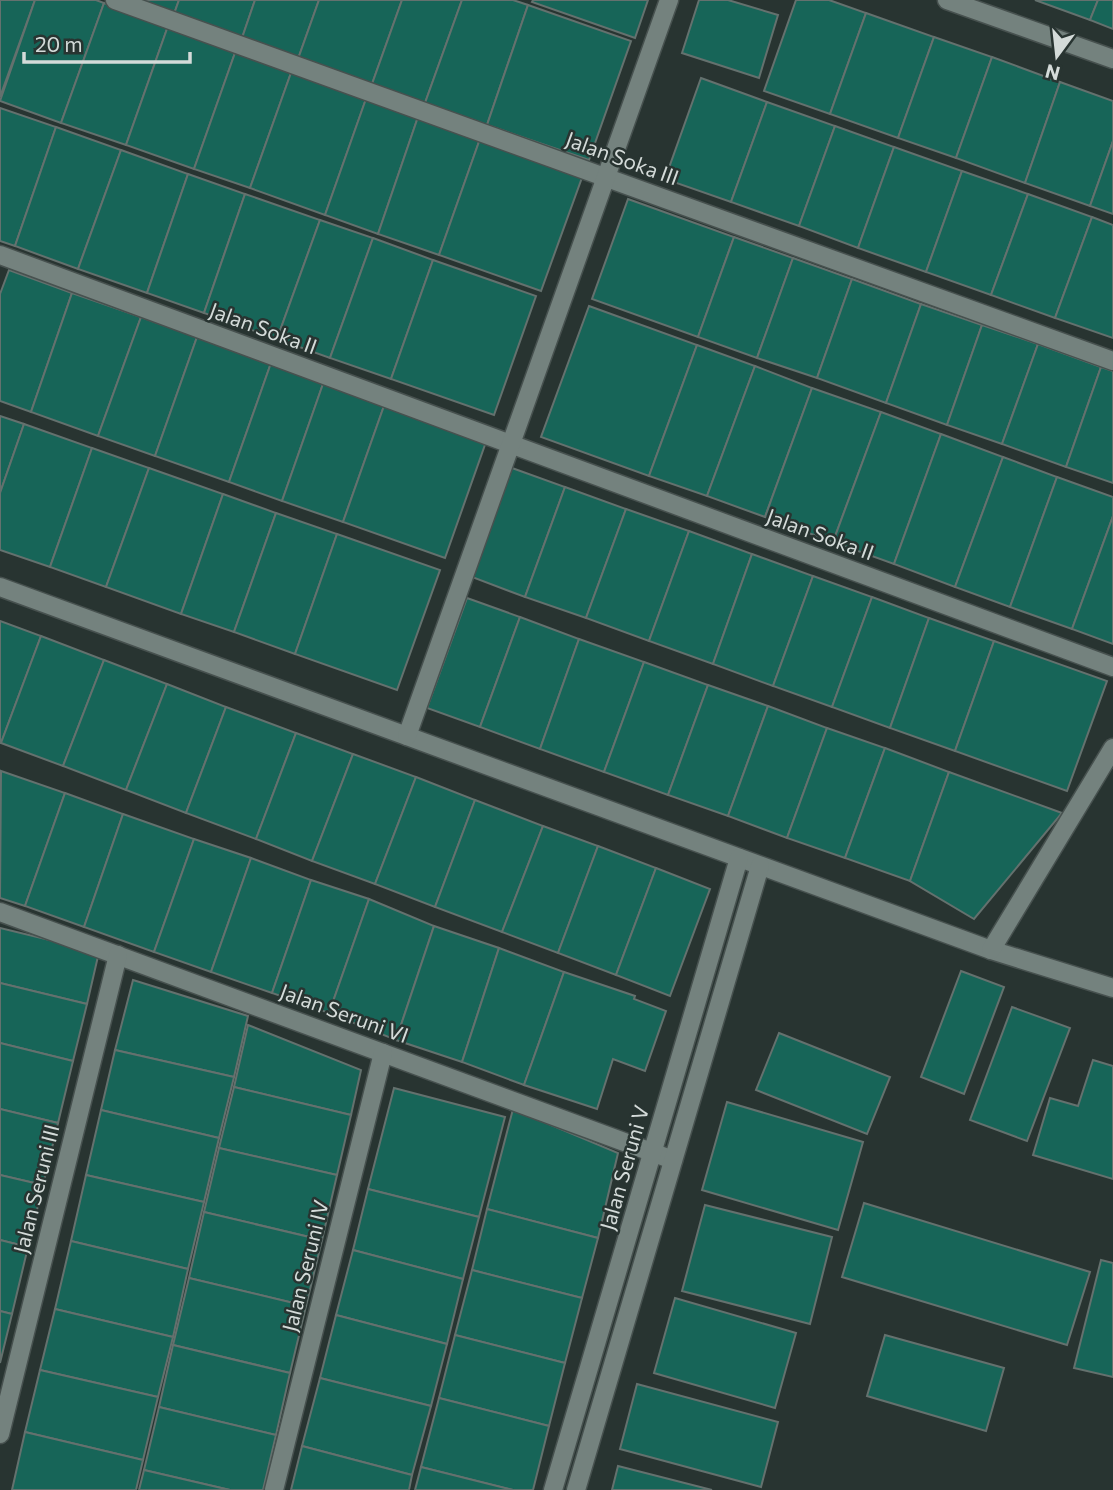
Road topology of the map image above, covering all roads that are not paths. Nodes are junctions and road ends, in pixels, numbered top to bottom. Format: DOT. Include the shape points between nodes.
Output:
graph roads {
  1 [pos="115,0"];
  2 [pos="669,0"];
  3 [pos="947,0"];
  4 [pos="1113,59"];
  5 [pos="606,177"];
  6 [pos="0,255"];
  7 [pos="1113,361"];
  8 [pos="511,444"];
  9 [pos="0,587"];
  10 [pos="1113,667"];
  11 [pos="407,736"];
  12 [pos="1113,748"];
  13 [pos="739,858"];
  14 [pos="760,866"];
  15 [pos="0,912"];
  16 [pos="991,950"];
  17 [pos="118,955"];
  18 [pos="1113,988"];
  19 [pos="383,1053"];
  20 [pos="653,1152"];
  21 [pos="673,1160"];
  22 [pos="601,1327"];
  23 [pos="622,1332"];
  24 [pos="0,1434"];
  25 [pos="274,1490"];
  26 [pos="553,1490"];
  27 [pos="576,1490"];
  1 -- 5 [label="street, Jalan Soka III"];
  2 -- 5 [label="street"];
  3 -- 4 [label="street"];
  5 -- 7 [label="street, Jalan Soka III"];
  5 -- 8 [label="street"];
  6 -- 8 [label="street, Jalan Soka II"];
  8 -- 10 [label="street, Jalan Soka II"];
  8 -- 11 [label="street"];
  9 -- 11 [label="street"];
  11 -- 13 [label="street"];
  12 -- 16 [label="street"];
  13 -- 14 [label="street"];
  13 -- 20 [label="street, Jalan Seruni V"];
  14 -- 16 [label="street"];
  14 -- 21 [label="street, Jalan Seruni V"];
  15 -- 17 [label="street, Jalan Seruni VI"];
  16 -- 18 [label="street"];
  17 -- 19 [label="street, Jalan Seruni VI"];
  17 -- 24 [label="street, Jalan Seruni III"];
  19 -- 20 [label="street, Jalan Seruni VI"];
  19 -- 25 [label="street, Jalan Seruni IV"];
  20 -- 21 [label="street, Jalan Seruni VI"];
  20 -- 22 [label="street, Jalan Seruni V"];
  21 -- 23 [label="street, Jalan Seruni V"];
  22 -- 23 [label="street"];
  22 -- 26 [label="street, Jalan Seruni V"];
  23 -- 27 [label="street, Jalan Seruni V"];
}
